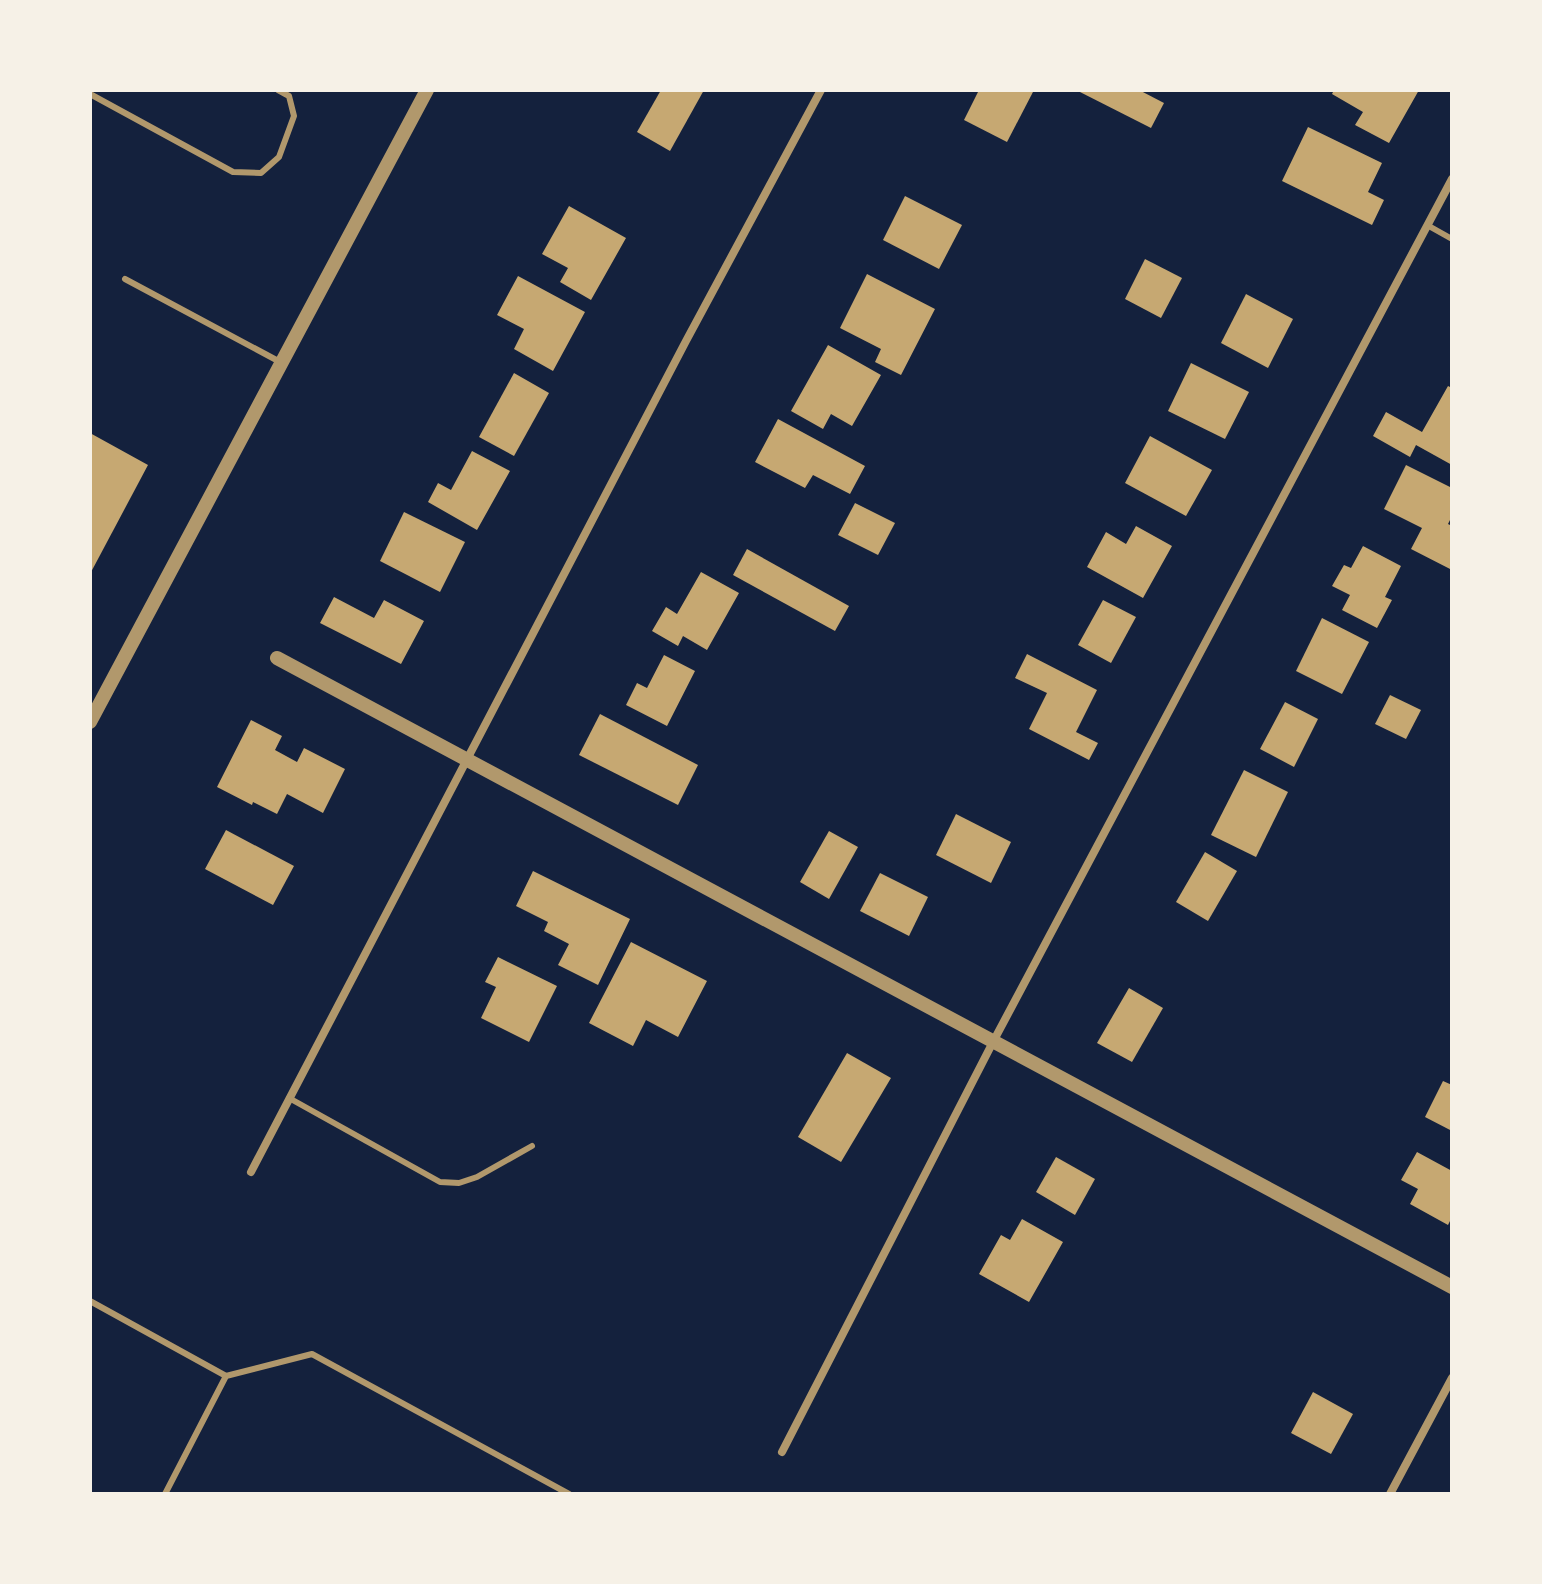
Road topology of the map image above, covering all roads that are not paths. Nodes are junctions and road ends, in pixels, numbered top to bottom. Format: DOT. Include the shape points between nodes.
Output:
graph roads {
  1 [pos="278,90"];
  2 [pos="427,90"];
  3 [pos="821,90"];
  4 [pos="90,94"];
  5 [pos="1452,179"];
  6 [pos="1427,225"];
  7 [pos="1452,239"];
  8 [pos="125,279"];
  9 [pos="282,363"];
  10 [pos="277,658"];
  11 [pos="90,722"];
  12 [pos="467,760"];
  13 [pos="993,1042"];
  14 [pos="289,1098"];
  15 [pos="532,1146"];
  16 [pos="251,1172"];
  17 [pos="1452,1287"];
  18 [pos="90,1301"];
  19 [pos="226,1376"];
  20 [pos="1452,1378"];
  21 [pos="782,1452"];
  22 [pos="165,1494"];
  23 [pos="569,1494"];
  24 [pos="1390,1494"];
  1 -- 4 [label="lane" via="289,96 294,116 279,157 261,173 233,172"];
  2 -- 9 [label="street"];
  3 -- 12 [label="street"];
  5 -- 6 [label="street"];
  6 -- 7 [label="lane"];
  6 -- 13 [label="street"];
  8 -- 9 [label="lane"];
  9 -- 11 [label="street"];
  10 -- 12 [label="street"];
  12 -- 13 [label="street"];
  12 -- 14 [label="street"];
  13 -- 17 [label="street"];
  13 -- 21 [label="street"];
  14 -- 15 [label="lane" via="440,1182 477,1177"];
  14 -- 16 [label="street"];
  18 -- 19 [label="lane"];
  19 -- 22 [label="lane"];
  19 -- 23 [label="lane" via="312,1354"];
  20 -- 24 [label="street"];
}
